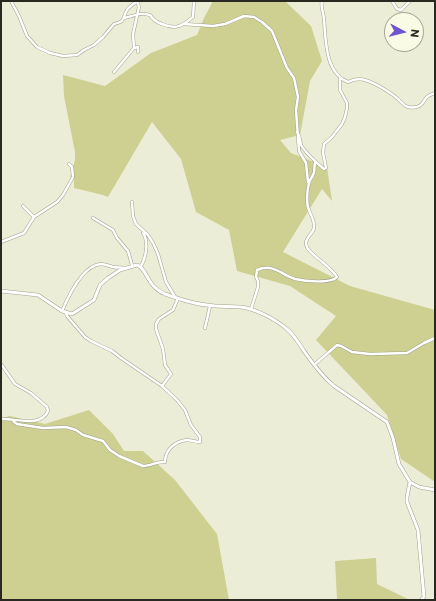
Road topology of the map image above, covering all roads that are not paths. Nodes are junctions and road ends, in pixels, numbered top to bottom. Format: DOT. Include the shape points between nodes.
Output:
graph roads {
  1 [pos="11,1"];
  2 [pos="137,1"];
  3 [pos="194,1"];
  4 [pos="322,1"];
  5 [pos="392,1"];
  6 [pos="410,1"];
  7 [pos="136,17"];
  8 [pos="124,18"];
  9 [pos="184,24"];
  10 [pos="134,48"];
  11 [pos="138,52"];
  12 [pos="114,72"];
  13 [pos="340,78"];
  14 [pos="435,93"];
  15 [pos="297,131"];
  16 [pos="316,163"];
  17 [pos="69,164"];
  18 [pos="308,182"];
  19 [pos="132,202"];
  20 [pos="23,206"];
  21 [pos="34,217"];
  22 [pos="93,218"];
  23 [pos="142,230"];
  24 [pos="1,242"];
  25 [pos="132,265"];
  26 [pos="141,266"];
  27 [pos="126,268"];
  28 [pos="1,291"];
  29 [pos="176,298"];
  30 [pos="210,306"];
  31 [pos="251,309"];
  32 [pos="64,312"];
  33 [pos="206,328"];
  34 [pos="435,338"];
  35 [pos="1,364"];
  36 [pos="314,365"];
  37 [pos="162,386"];
  38 [pos="1,419"];
  39 [pos="13,420"];
  40 [pos="410,482"];
  41 [pos="435,490"];
  42 [pos="421,600"];
  1 -- 8 [label="street" via="28,36 37,47 62,56 77,55 94,45 114,24"];
  2 -- 7 [label="street" via="139,7"];
  2 -- 8 [label="street" via="127,9"];
  3 -- 9 [label="street" via="193,17"];
  4 -- 13 [label="street" via="330,62"];
  5 -- 6 [label="street" via="397,9 401,10"];
  7 -- 8 [label="street"];
  7 -- 9 [label="street" via="144,13 170,28"];
  7 -- 10 [label="street"];
  9 -- 15 [label="street" via="213,26 244,16 254,17 272,31 287,68 294,78 298,97"];
  10 -- 11 [label="street" via="138,47"];
  10 -- 12 [label="street"];
  13 -- 14 [label="street" via="348,82 356,79 367,80 408,107 422,105 427,97"];
  13 -- 16 [label="street" via="340,90 347,103 346,113 342,124 324,144 326,168 324,170"];
  15 -- 16 [label="street" via="305,151"];
  15 -- 18 [label="street" via="299,151 306,163"];
  16 -- 18 [label="street" via="314,175"];
  17 -- 21 [label="street" via="73,177 63,195 55,204"];
  18 -- 31 [label="street" via="308,204 314,227 307,240 307,248 337,277 327,281 294,279 282,272 264,267 256,273 258,287"];
  19 -- 23 [label="street" via="135,222"];
  20 -- 21 [label="street"];
  21 -- 24 [label="street" via="24,233"];
  22 -- 25 [label="street" via="113,230 128,251"];
  23 -- 26 [label="street" via="147,247 145,260"];
  23 -- 29 [label="street" via="158,254 166,282"];
  25 -- 26 [label="street"];
  25 -- 27 [label="street"];
  26 -- 29 [label="street" via="154,287"];
  27 -- 32 [label="street" via="102,283 92,302 74,313"];
  27 -- 32 [label="street" via="102,264 95,266 74,287"];
  28 -- 32 [label="street" via="38,295"];
  29 -- 30 [label="street"];
  29 -- 37 [label="street" via="173,310 156,324 165,365 171,374"];
  30 -- 31 [label="street"];
  30 -- 33 [label="street"];
  31 -- 36 [label="street" via="289,331"];
  32 -- 37 [label="street" via="85,337 112,351"];
  34 -- 36 [label="street" via="407,353 370,354 347,351 337,346"];
  35 -- 39 [label="street" via="15,384 47,407 47,414 38,420"];
  36 -- 40 [label="street" via="334,386 387,422 399,464"];
  37 -- 39 [label="street" via="185,410 191,425 200,437 200,442 184,440 177,443 167,451 165,462 143,466 119,456 103,441 76,430 66,427 35,427 17,424"];
  38 -- 39 [label="street"];
  40 -- 41 [label="street" via="419,487"];
  40 -- 42 [label="street" via="407,497 418,530 424,597"];
}
